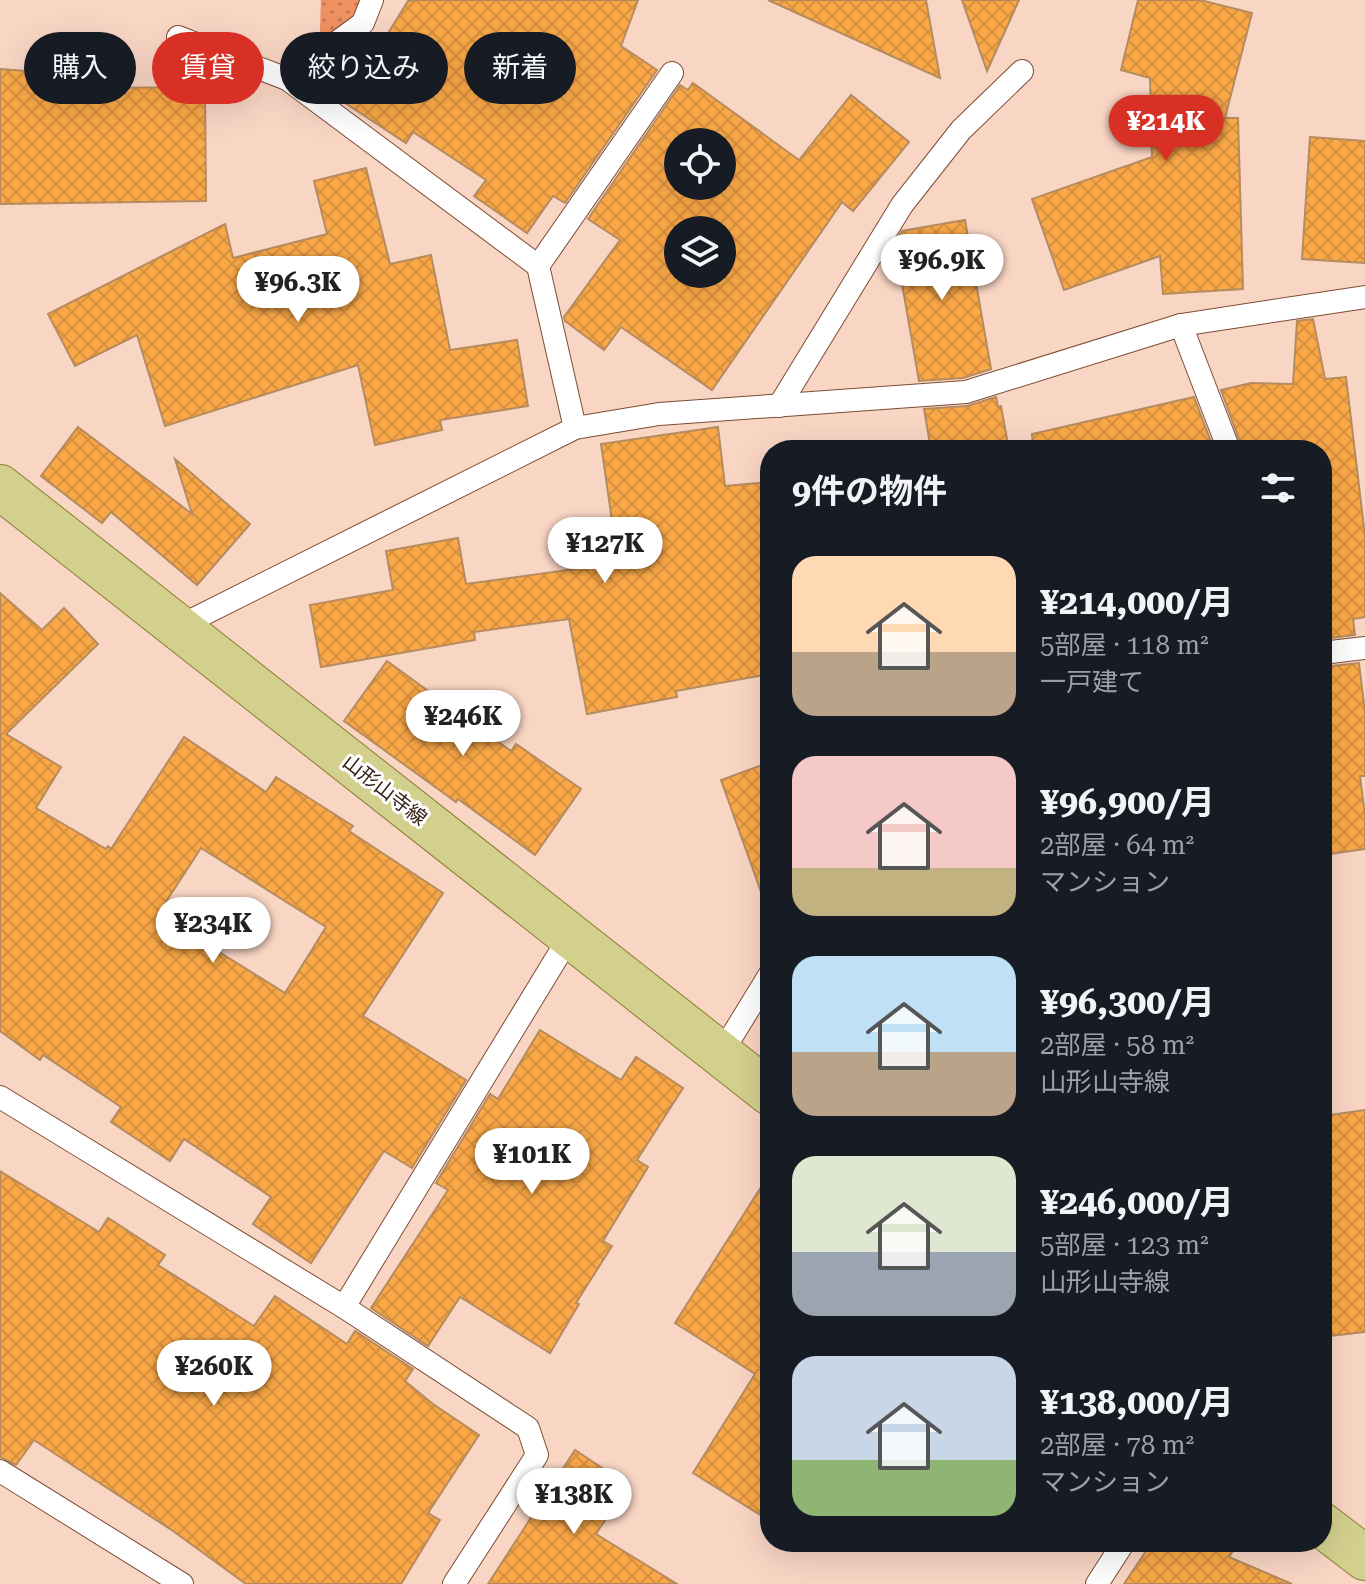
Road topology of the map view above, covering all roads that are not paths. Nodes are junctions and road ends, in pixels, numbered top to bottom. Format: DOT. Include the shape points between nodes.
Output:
graph roads {
  1 [pos="372,0"];
  2 [pos="351,32"];
  3 [pos="1022,71"];
  4 [pos="672,73"];
  5 [pos="321,104"];
  6 [pos="538,266"];
  7 [pos="1365,297"];
  8 [pos="1181,325"];
  9 [pos="779,406"];
  10 [pos="575,428"];
  11 [pos="1225,440"];
  12 [pos="0,487"];
  13 [pos="178,627"];
  14 [pos="1365,648"];
  15 [pos="1332,652"];
  16 [pos="570,936"];
  17 [pos="760,990"];
  18 [pos="721,1054"];
  19 [pos="760,1085"];
  20 [pos="0,1097"];
  21 [pos="344,1307"];
  22 [pos="0,1471"];
  23 [pos="1332,1533"];
  24 [pos="1118,1552"];
  25 [pos="1365,1558"];
  26 [pos="182,1584"];
  27 [pos="454,1584"];
  28 [pos="1097,1584"];
  1 -- 2 [label="lane" via="363,23"];
  3 -- 9 [label="lane" via="961,130 902,205"];
  4 -- 6 [label="lane"];
  5 -- 6 [label="lane"];
  6 -- 10 [label="lane"];
  7 -- 8 [label="lane"];
  8 -- 9 [label="lane" via="966,392"];
  8 -- 11 [label="lane"];
  9 -- 10 [label="lane" via="659,414"];
  10 -- 13 [label="lane"];
  12 -- 13 [label="main road, 山形山寺線"];
  13 -- 16 [label="main road, 山形山寺線"];
  14 -- 15 [label="lane"];
  16 -- 18 [label="main road, 山形山寺線"];
  16 -- 21 [label="lane"];
  17 -- 18 [label="lane"];
  18 -- 19 [label="main road, 山形山寺線"];
  20 -- 21 [label="lane"];
  21 -- 27 [label="lane" via="528,1428 537,1455"];
  22 -- 26 [label="lane"];
  23 -- 25 [label="main road"];
  24 -- 28 [label="lane"];
}
